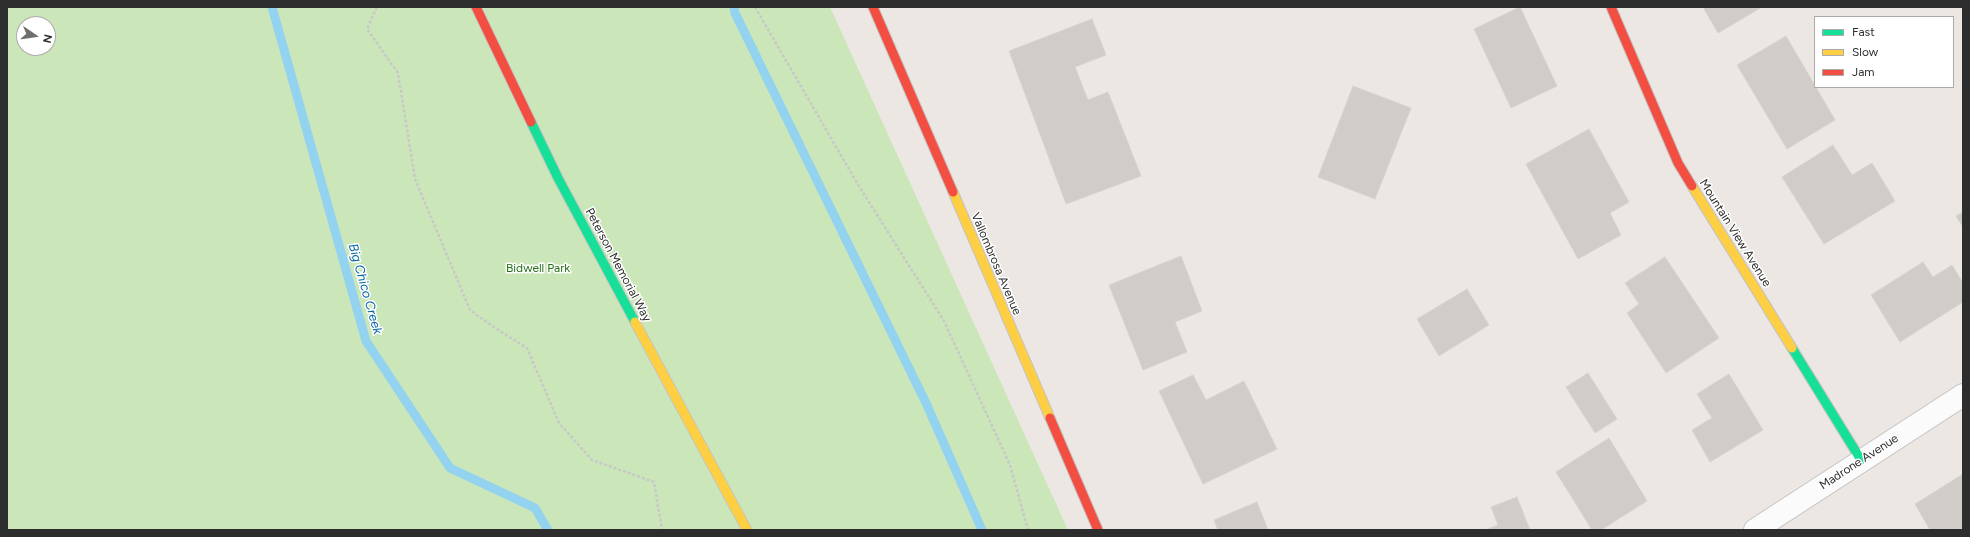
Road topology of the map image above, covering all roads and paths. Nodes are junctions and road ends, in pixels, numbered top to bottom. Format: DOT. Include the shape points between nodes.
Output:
graph roads {
  1 [pos="377,7"];
  2 [pos="476,7"];
  3 [pos="755,7"];
  4 [pos="873,7"];
  5 [pos="1611,7"];
  6 [pos="1963,395"];
  7 [pos="1861,460"];
  8 [pos="662,530"];
  9 [pos="747,530"];
  10 [pos="1028,530"];
  11 [pos="1098,530"];
  12 [pos="1756,530"];
  1 -- 8 [label="path" via="367,29 398,73 415,179 470,310 527,348 559,423 592,460 654,482"];
  2 -- 9 [label="street, Peterson Memorial Way" via="558,178"];
  3 -- 10 [label="path" via="856,183 944,321 1010,465"];
  4 -- 11 [label="street, Vallombrosa Avenue"];
  5 -- 7 [label="street, Mountain View Avenue" via="1678,164"];
  6 -- 7 [label="street, Madrone Avenue"];
  7 -- 12 [label="street, Madrone Avenue"];
}
